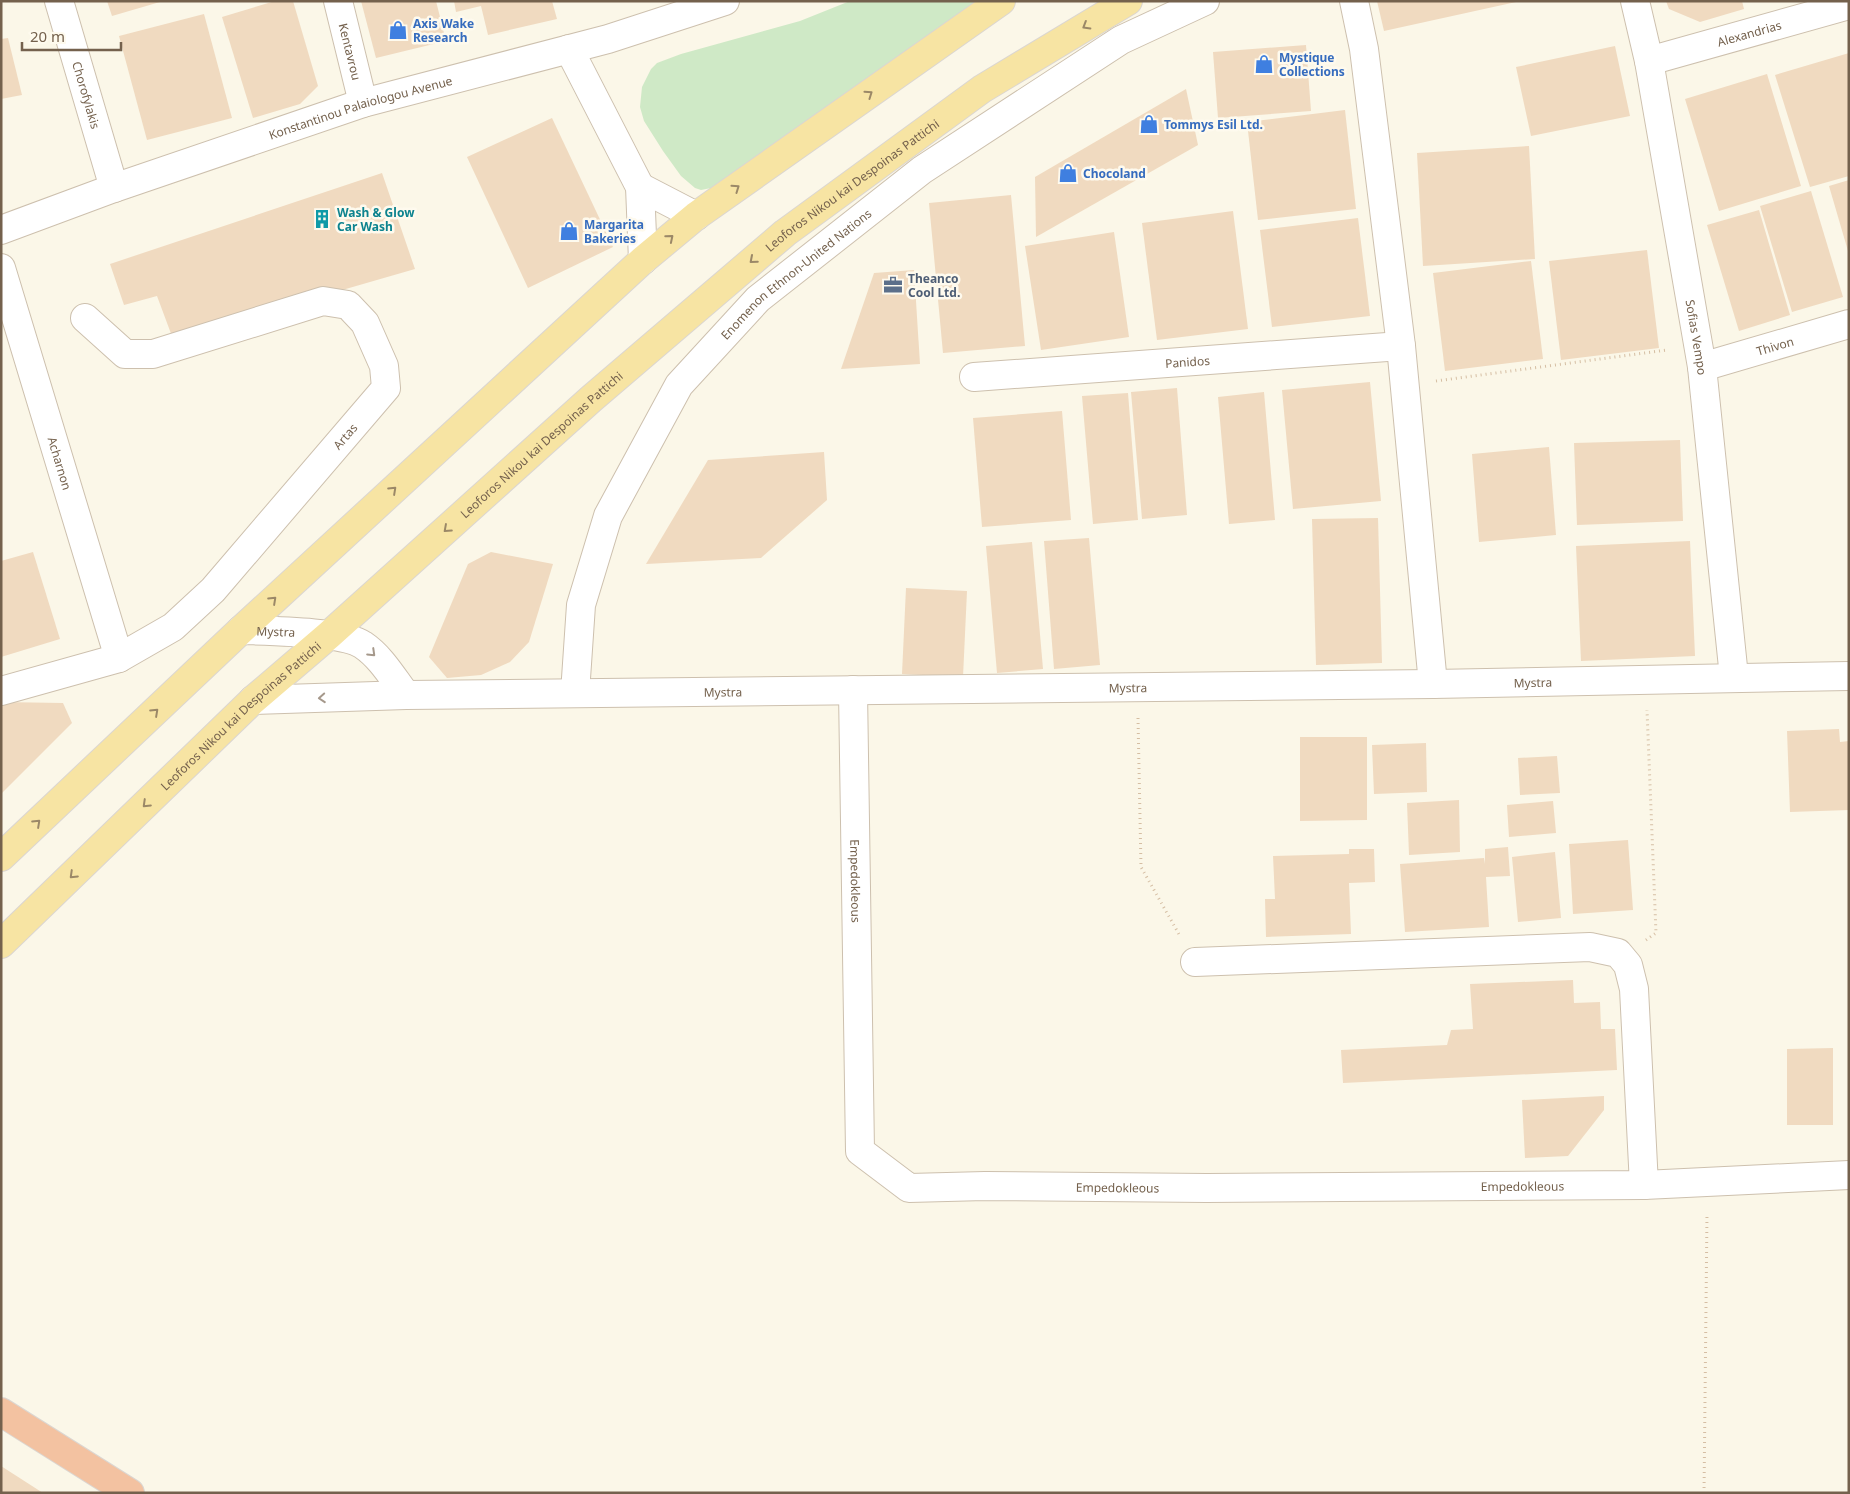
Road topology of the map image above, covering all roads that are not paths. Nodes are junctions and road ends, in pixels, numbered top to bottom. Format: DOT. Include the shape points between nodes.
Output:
graph roads {
  1 [pos="59,1"];
  2 [pos="338,1"];
  3 [pos="725,1"];
  4 [pos="1001,1"];
  5 [pos="1128,1"];
  6 [pos="1204,1"];
  7 [pos="1354,1"];
  8 [pos="1635,1"];
  9 [pos="1849,5"];
  10 [pos="569,49"];
  11 [pos="1649,60"];
  12 [pos="363,103"];
  13 [pos="640,187"];
  14 [pos="114,188"];
  15 [pos="696,216"];
  16 [pos="1,230"];
  17 [pos="643,260"];
  18 [pos="1,268"];
  19 [pos="85,318"];
  20 [pos="1849,324"];
  21 [pos="1401,346"];
  22 [pos="1700,357"];
  23 [pos="974,377"];
  24 [pos="241,630"];
  25 [pos="329,635"];
  26 [pos="118,658"];
  27 [pos="1849,676"];
  28 [pos="1734,677"];
  29 [pos="1433,684"];
  30 [pos="853,690"];
  31 [pos="1,691"];
  32 [pos="575,693"];
  33 [pos="406,694"];
  34 [pos="253,700"];
  35 [pos="1,857"];
  36 [pos="1,944"];
  37 [pos="1195,962"];
  38 [pos="1849,1175"];
  39 [pos="1644,1185"];
  40 [pos="1,1412"];
  41 [pos="130,1493"];
  1 -- 14 [label="street, Chorofylakis"];
  2 -- 12 [label="street, Kentavrou"];
  3 -- 10 [label="street, Konstantinou Palaiologou Avenue"];
  15 -- 4 [label="main road, one-way"];
  5 -- 25 [label="main road, Leoforos Nikou kai Despoinas Pattichi, one-way" via="982,89 785,233 591,399"];
  6 -- 32 [label="street, Enomenon Ethnon-United Nations" via="1121,40 922,170 758,299 679,385 608,516 581,605"];
  7 -- 21 [label="street" via="1364,48"];
  8 -- 11 [label="street, Sofias Vempo"];
  9 -- 11 [label="street, Alexandrias"];
  10 -- 12 [label="street, Konstantinou Palaiologou Avenue"];
  10 -- 13 [label="street"];
  11 -- 22 [label="street, Sofias Vempo"];
  12 -- 14 [label="street, Konstantinou Palaiologou Avenue"];
  13 -- 15 [label="street"];
  13 -- 17 [label="street"];
  14 -- 16 [label="street, Konstantinou Palaiologou Avenue"];
  17 -- 15 [label="main road, one-way"];
  24 -- 17 [label="main road, one-way"];
  18 -- 26 [label="street, Acharnon"];
  19 -- 26 [label="street, Artas" via="125,354 153,354 323,301 348,305 365,322 384,366 386,388 213,590 173,627"];
  20 -- 22 [label="street, Thivon"];
  21 -- 23 [label="street, Panidos"];
  21 -- 29 [label="street"];
  22 -- 28 [label="street, Sofias Vempo"];
  24 -- 25 [label="street, Mystra"];
  35 -- 24 [label="main road, one-way"];
  25 -- 33 [label="street, Mystra, one-way" via="353,639 363,645 376,656"];
  25 -- 34 [label="main road, Leoforos Nikou kai Despoinas Pattichi"];
  26 -- 31 [label="street, Artas"];
  27 -- 28 [label="street, Mystra"];
  28 -- 29 [label="street, Mystra"];
  29 -- 30 [label="street, Mystra"];
  30 -- 32 [label="street, Mystra"];
  30 -- 39 [label="street, Empedokleous" via="860,1152 908,1188"];
  32 -- 33 [label="street, Mystra"];
  33 -- 34 [label="street, Mystra, one-way"];
  34 -- 36 [label="main road, Leoforos Nikou kai Despoinas Pattichi, one-way"];
  37 -- 39 [label="street" via="1590,947 1618,953 1628,965 1634,989"];
  38 -- 39 [label="street, Empedokleous"];
  40 -- 41 [label="highway"];
}
